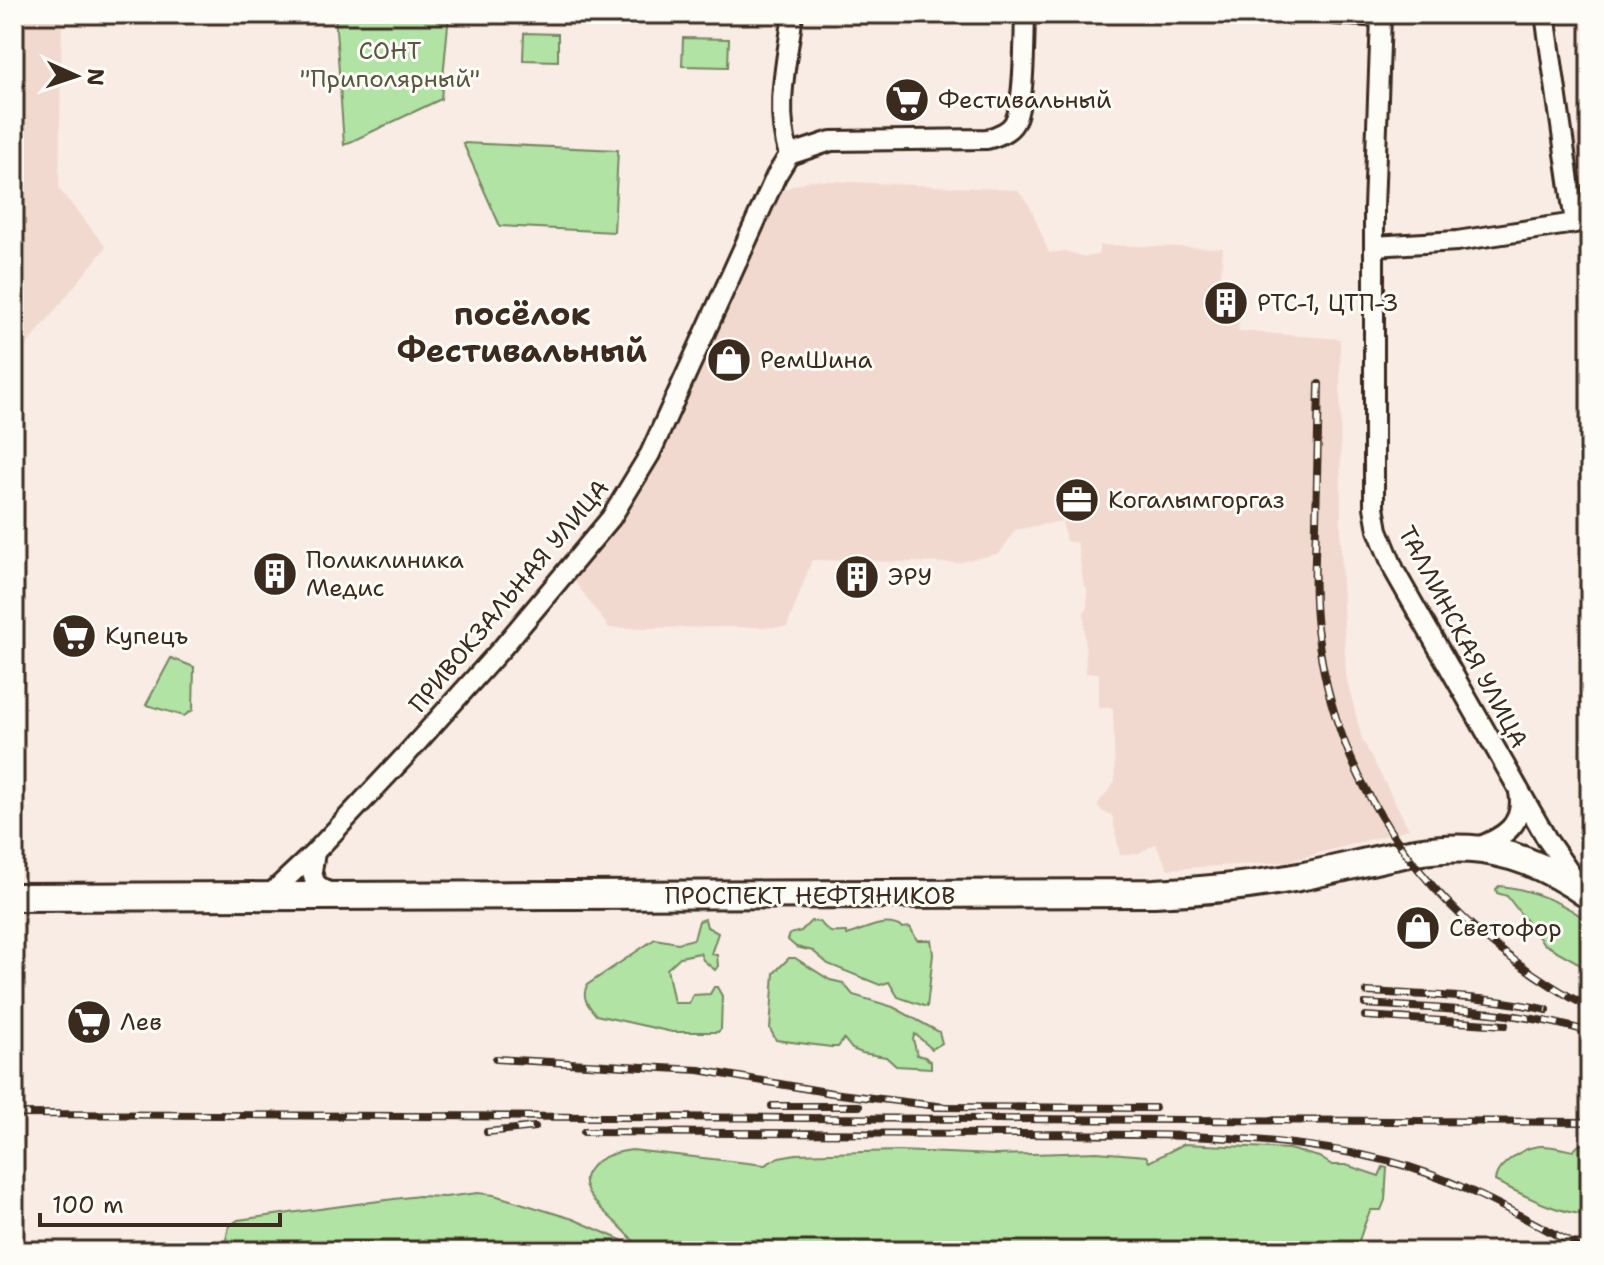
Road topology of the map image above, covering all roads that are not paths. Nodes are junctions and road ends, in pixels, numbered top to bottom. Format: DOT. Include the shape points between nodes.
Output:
graph roads {
  1 [pos="793,14"];
  2 [pos="1025,14"];
  3 [pos="1335,14"];
  4 [pos="1545,14"];
  5 [pos="789,155"];
  6 [pos="1374,246"];
  7 [pos="1518,789"];
  8 [pos="1475,848"];
  9 [pos="315,852"];
  10 [pos="1587,894"];
  11 [pos="14,897"];
  12 [pos="267,897"];
  13 [pos="334,897"];
  1 -- 5 [label="street" via="781,110"];
  2 -- 5 [label="street" via="1020,101 1008,130 987,139 831,141"];
  3 -- 6 [label="street, ТАЛЛИНСКАЯ УЛИЦА" via="1381,17"];
  4 -- 6 [label="street" via="1575,223 1457,241"];
  5 -- 9 [label="street, ПРИВОКЗАЛЬНАЯ УЛИЦА" via="650,454 611,518 503,647"];
  6 -- 7 [label="street, ТАЛЛИНСКАЯ УЛИЦА" via="1378,530 1395,572"];
  7 -- 8 [label="street" via="1520,811 1511,829"];
  7 -- 10 [label="street, ТАЛЛИНСКАЯ УЛИЦА"];
  8 -- 10 [label="main road, ПРОСПЕКТ НЕФТЯНИКОВ" via="1529,861"];
  8 -- 13 [label="main road, ПРОСПЕКТ НЕФТЯНИКОВ" via="1422,850 1257,885 1178,892"];
  9 -- 12 [label="street, ПРИВОКЗАЛЬНАЯ УЛИЦА"];
  9 -- 13 [label="street" via="315,883"];
  11 -- 12 [label="main road, ПРОСПЕКТ НЕФТЯНИКОВ"];
  12 -- 13 [label="main road, ПРОСПЕКТ НЕФТЯНИКОВ"];
}
